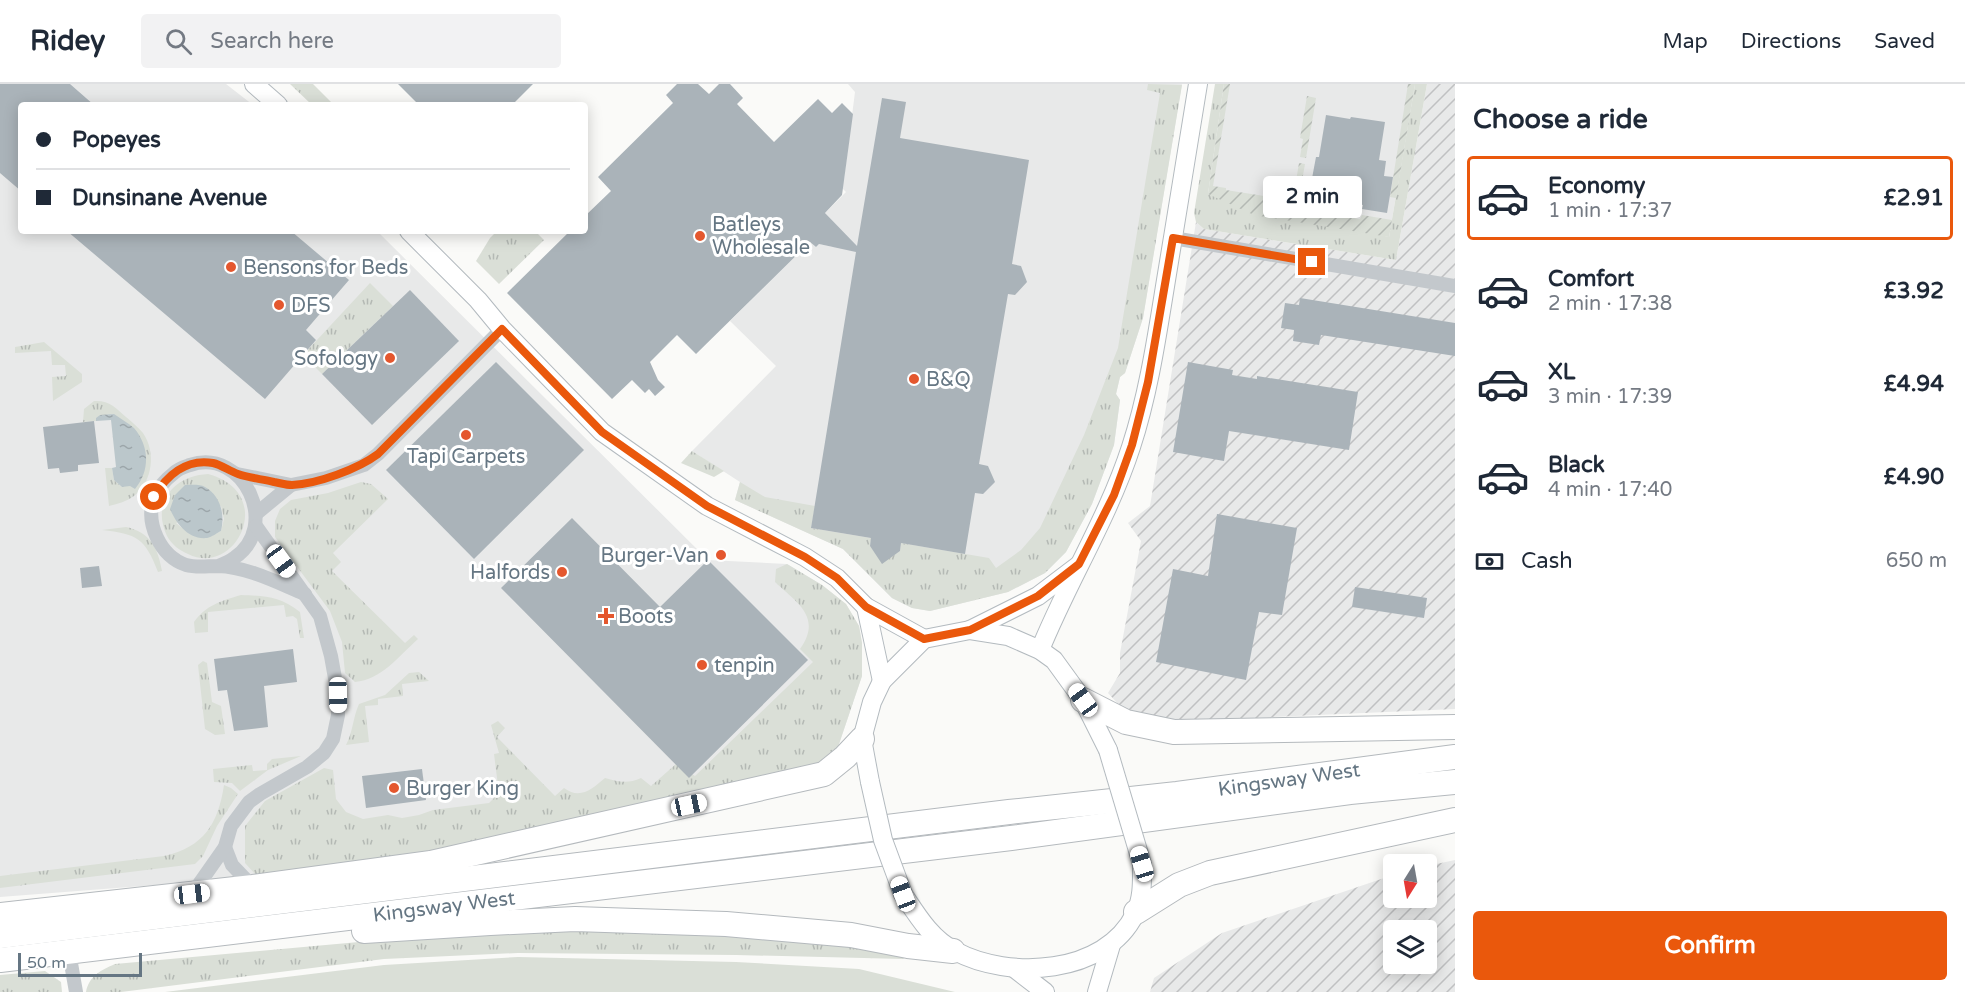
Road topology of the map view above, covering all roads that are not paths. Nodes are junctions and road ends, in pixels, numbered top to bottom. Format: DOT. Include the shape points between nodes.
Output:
graph roads {
  1 [pos="254,84"];
  2 [pos="1198,84"];
  3 [pos="275,102"];
  4 [pos="412,234"];
  5 [pos="1173,238"];
  6 [pos="1455,286"];
  7 [pos="502,329"];
  8 [pos="237,474"];
  9 [pos="291,485"];
  10 [pos="256,519"];
  11 [pos="1079,564"];
  12 [pos="218,566"];
  13 [pos="307,595"];
  14 [pos="866,607"];
  15 [pos="970,630"];
  16 [pos="924,639"];
  17 [pos="1040,650"];
  18 [pos="882,681"];
  19 [pos="1083,700"];
  20 [pos="1455,727"];
  21 [pos="862,739"];
  22 [pos="1455,757"];
  23 [pos="1455,782"];
  24 [pos="1455,820"];
  25 [pos="225,847"];
  26 [pos="253,887"];
  27 [pos="192,894"];
  28 [pos="1136,912"];
  29 [pos="0,915"];
  30 [pos="0,936"];
  31 [pos="1111,945"];
  32 [pos="953,951"];
  33 [pos="69,952"];
  34 [pos="0,960"];
  35 [pos="1014,968"];
  36 [pos="76,992"];
  37 [pos="1044,992"];
  38 [pos="1097,992"];
  1 -- 3 [label="main road"];
  2 -- 5 [label="main road"];
  4 -- 7 [label="main road"];
  5 -- 6 [label="street"];
  5 -- 11 [label="main road" via="1148,382 1132,445 1114,495"];
  7 -- 9 [label="street" via="364,465"];
  7 -- 14 [label="main road" via="602,432 707,506 813,562 837,578"];
  8 -- 9 [label="street"];
  8 -- 10 [label="street" via="251,491"];
  8 -- 12 [label="street" via="211,463 197,463 178,469 162,483 154,497 152,526 167,553 185,565"];
  9 -- 10 [label="street"];
  10 -- 12 [label="street" via="248,544 235,558"];
  10 -- 13 [label="street"];
  11 -- 15 [label="main road" via="1038,596"];
  11 -- 17 [label="main road"];
  12 -- 13 [label="street" via="250,572"];
  13 -- 25 [label="street" via="320,616 338,695 333,739 307,767 249,802 231,826"];
  14 -- 16 [label="main road"];
  14 -- 18 [label="main road"];
  15 -- 16 [label="main road"];
  15 -- 17 [label="main road" via="1008,636"];
  16 -- 18 [label="main road"];
  17 -- 19 [label="main road" via="1054,660"];
  18 -- 21 [label="main road"];
  19 -- 20 [label="highway" via="1126,722 1174,732"];
  19 -- 28 [label="main road, bridge" via="1108,750 1142,864 1142,890"];
  21 -- 26 [label="highway" via="824,774 794,782 431,862"];
  21 -- 32 [label="main road, bridge" via="883,840 903,894 924,926"];
  22 -- 30 [label="highway, Kingsway West"];
  23 -- 33 [label="highway, Kingsway West"];
  24 -- 28 [label="highway" via="1210,873 1179,885"];
  25 -- 26 [label="street" via="232,865"];
  25 -- 27 [label="street"];
  26 -- 27 [label="highway"];
  27 -- 29 [label="highway"];
  28 -- 31 [label="main road"];
  31 -- 35 [label="main road" via="1077,961 1044,968"];
  31 -- 38 [label="main road"];
  32 -- 33 [label="highway" via="851,935 726,924 574,919"];
  32 -- 35 [label="main road"];
  33 -- 34 [label="highway, Kingsway West"];
  33 -- 36 [label="street"];
  35 -- 37 [label="main road"];
}
